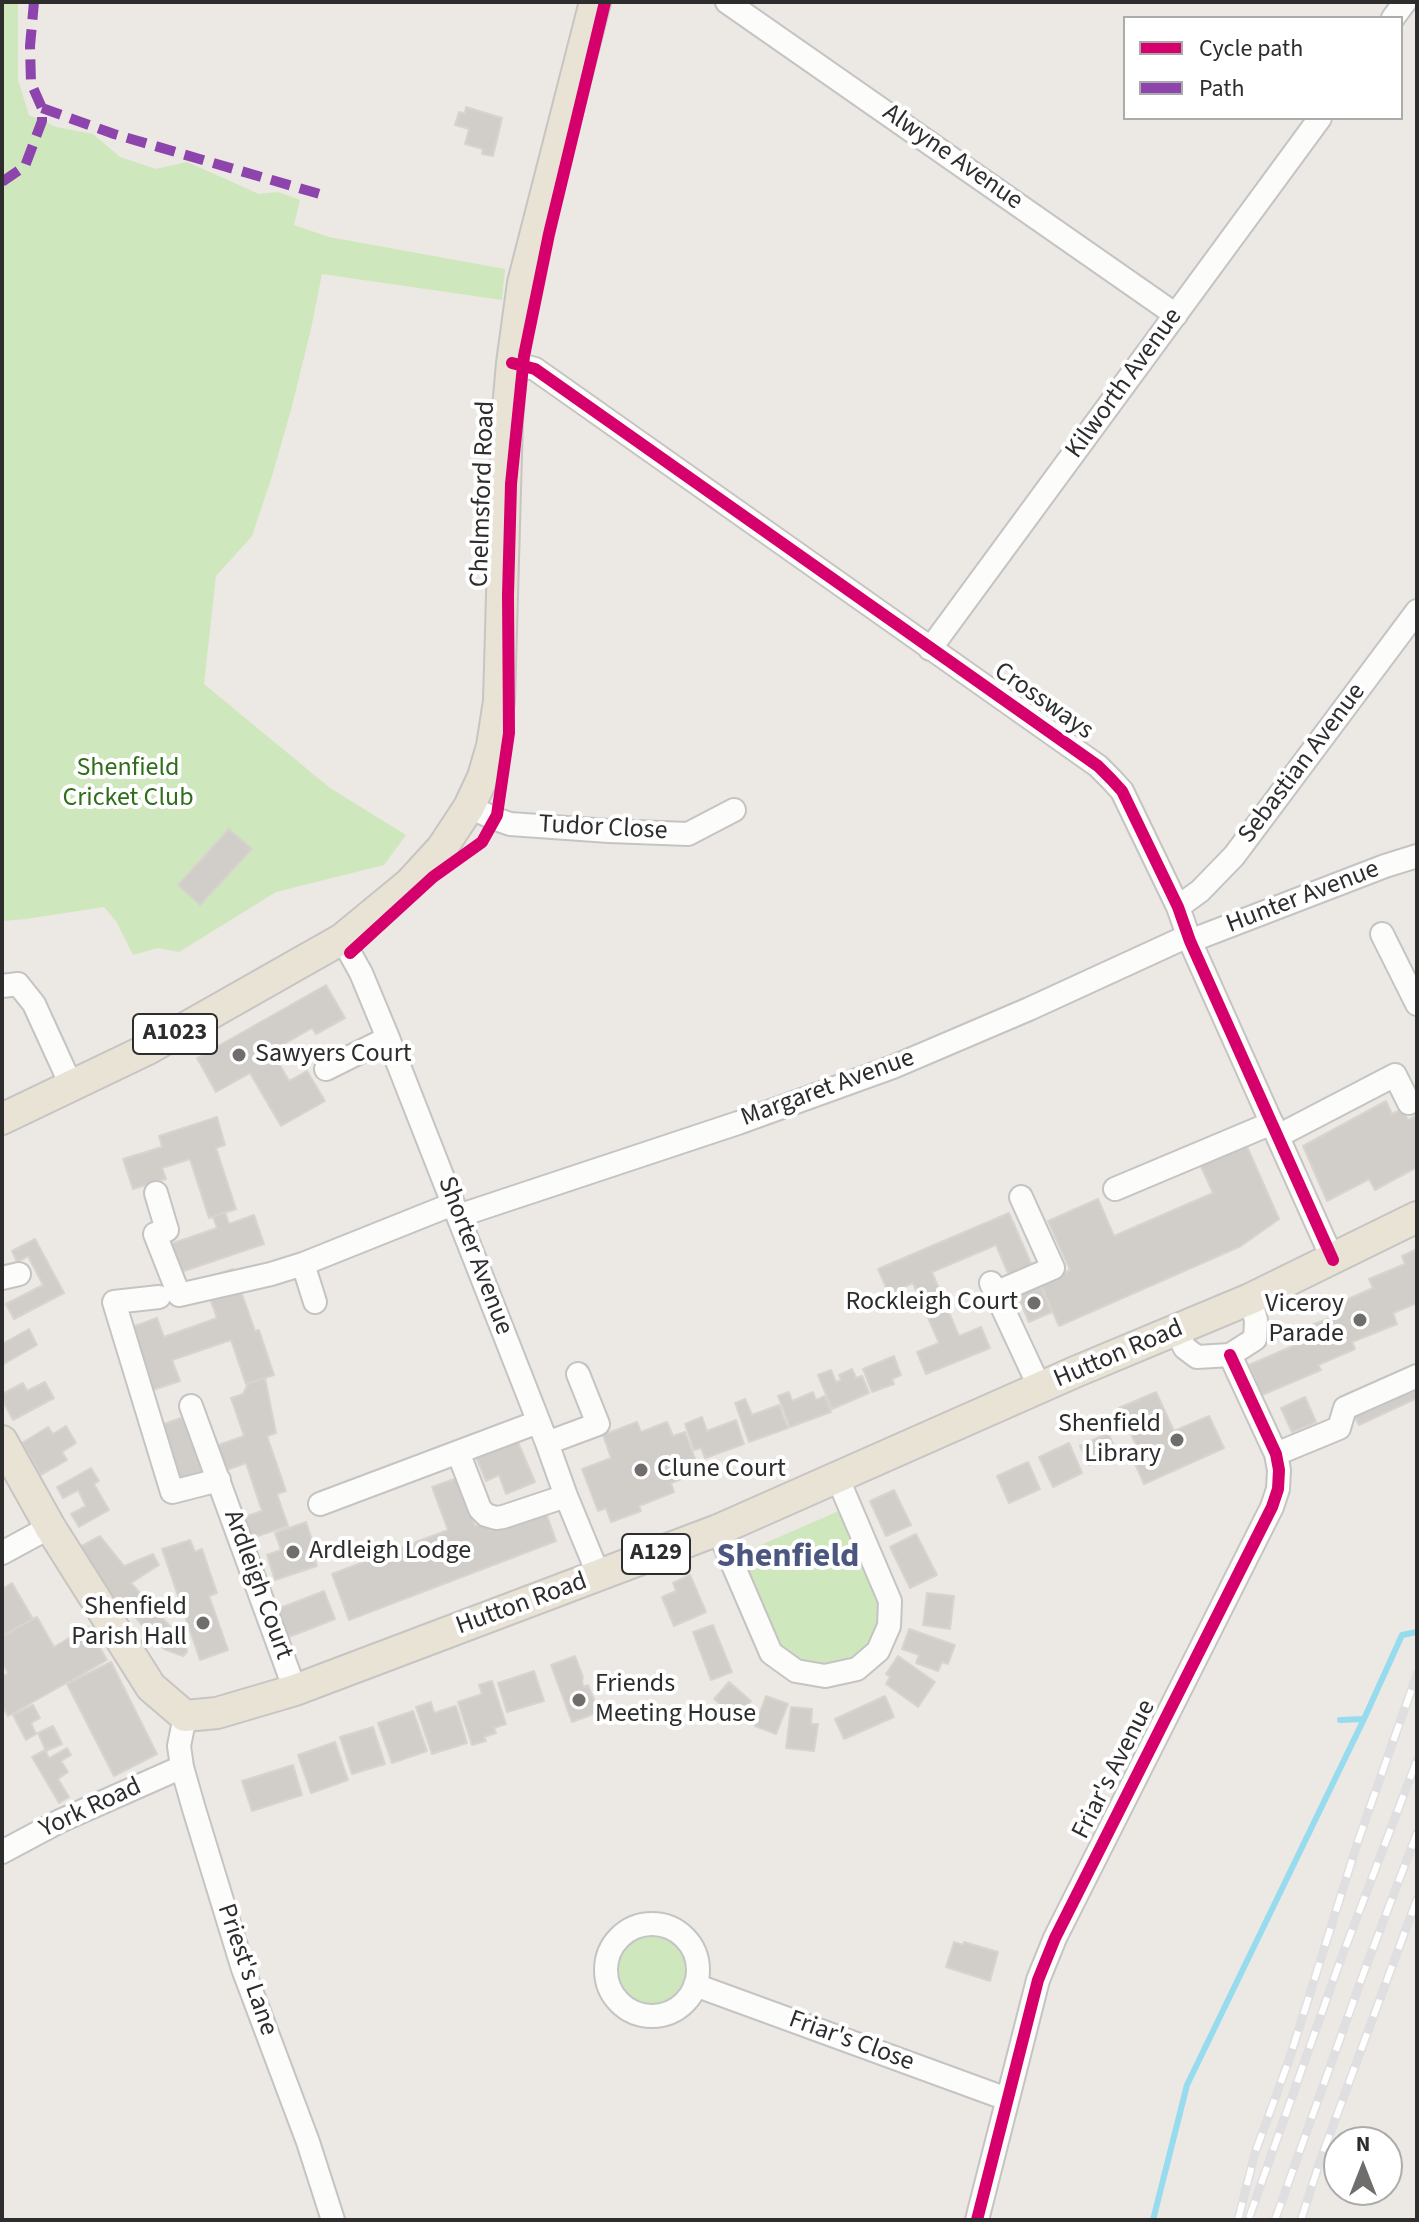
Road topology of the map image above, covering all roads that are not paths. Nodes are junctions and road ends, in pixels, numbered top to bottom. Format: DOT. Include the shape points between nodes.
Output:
graph roads {
  1 [pos="595,2"];
  2 [pos="727,2"];
  3 [pos="1319,120"];
  4 [pos="1176,315"];
  5 [pos="512,363"];
  6 [pos="1417,611"];
  7 [pos="930,649"];
  8 [pos="469,807"];
  9 [pos="734,810"];
  10 [pos="1417,856"];
  11 [pos="1178,907"];
  12 [pos="1382,934"];
  13 [pos="342,939"];
  14 [pos="1189,939"];
  15 [pos="2,986"];
  16 [pos="1417,1004"];
  17 [pos="388,1038"];
  18 [pos="326,1069"];
  19 [pos="71,1085"];
  20 [pos="1409,1103"];
  21 [pos="2,1119"];
  22 [pos="1275,1130"];
  23 [pos="1115,1189"];
  24 [pos="156,1193"];
  25 [pos="1021,1197"];
  26 [pos="456,1210"];
  27 [pos="1417,1217"];
  28 [pos="1333,1260"];
  29 [pos="303,1264"];
  30 [pos="159,1297"];
  31 [pos="1250,1299"];
  32 [pos="315,1302"];
  33 [pos="1176,1331"];
  34 [pos="1230,1355"];
  35 [pos="578,1374"];
  36 [pos="1417,1376"];
  37 [pos="1040,1388"];
  38 [pos="191,1406"];
  39 [pos="543,1432"];
  40 [pos="2,1441"];
  41 [pos="458,1452"];
  42 [pos="1276,1454"];
  43 [pos="838,1479"];
  44 [pos="219,1480"];
  45 [pos="566,1496"];
  46 [pos="320,1504"];
  47 [pos="50,1527"];
  48 [pos="718,1530"];
  49 [pos="2,1553"];
  50 [pos="599,1576"];
  51 [pos="295,1690"];
  52 [pos="185,1716"];
  53 [pos="182,1767"];
  54 [pos="2,1852"];
  55 [pos="695,1985"];
  56 [pos="1007,2099"];
  57 [pos="333,2220"];
  58 [pos="977,2220"];
  1 -- 5 [label="main road, Chelmsford Road / A1023" via="523,283"];
  2 -- 4 [label="street, Alwyne Avenue"];
  3 -- 4 [label="street, Kilworth Avenue"];
  4 -- 7 [label="street, Kilworth Avenue"];
  5 -- 7 [label="street, Crossways" via="535,369"];
  5 -- 8 [label="main road, Chelmsford Road / A1023" via="499,701 492,746"];
  6 -- 11 [label="street, Sebastian Avenue" via="1234,856"];
  7 -- 11 [label="street, Crossways" via="1111,779 1122,791"];
  8 -- 9 [label="street, Tudor Close" via="510,824 688,834"];
  8 -- 13 [label="main road, Chelmsford Road / A1023" via="410,883"];
  10 -- 14 [label="street, Hunter Avenue"];
  11 -- 14 [label="street, Crossways"];
  12 -- 16 [label="street"];
  13 -- 17 [label="street, Shorter Avenue"];
  13 -- 19 [label="main road, Chelmsford Road / A1023" via="148,1049"];
  14 -- 22 [label="street, Crossways"];
  14 -- 26 [label="street, Margaret Avenue" via="893,1067 738,1123"];
  15 -- 19 [label="street" via="18,984 34,1004"];
  17 -- 18 [label="street"];
  17 -- 26 [label="street, Shorter Avenue"];
  19 -- 21 [label="main road, Chelmsford Road / A1023"];
  20 -- 22 [label="street" via="1395,1075"];
  22 -- 23 [label="street"];
  22 -- 28 [label="street, Crossways"];
  24 -- 29 [label="street" via="167,1230 155,1234 179,1295"];
  25 -- 37 [label="street" via="1053,1268 993,1288"];
  26 -- 29 [label="street"];
  26 -- 39 [label="street, Shorter Avenue"];
  27 -- 28 [label="main road, Hutton Road / A129"];
  28 -- 31 [label="main road, Hutton Road / A129"];
  29 -- 32 [label="street"];
  30 -- 44 [label="street" via="114,1302 172,1492"];
  31 -- 33 [label="main road, Hutton Road / A129"];
  31 -- 34 [label="street" via="1255,1339"];
  33 -- 34 [label="street" via="1197,1357"];
  33 -- 37 [label="main road, Hutton Road / A129"];
  34 -- 42 [label="street, Friar's Avenue"];
  35 -- 39 [label="street" via="598,1424"];
  36 -- 42 [label="street" via="1345,1408 1339,1428"];
  37 -- 43 [label="main road, Hutton Road / A129"];
  38 -- 44 [label="street, Ardleigh Court"];
  39 -- 41 [label="street"];
  39 -- 45 [label="street, Shorter Avenue"];
  40 -- 47 [label="main road"];
  41 -- 45 [label="street" via="486,1515 503,1517"];
  41 -- 46 [label="street"];
  42 -- 56 [label="street, Friar's Avenue" via="1278,1489 1272,1507 1055,1938 1038,1980"];
  43 -- 48 [label="main road, Hutton Road / A129"];
  43 -- 48 [label="street" via="890,1601 889,1626 878,1651 857,1669 825,1676 796,1671 771,1653"];
  44 -- 51 [label="street, Ardleigh Court"];
  45 -- 50 [label="street, Shorter Avenue"];
  47 -- 49 [label="street"];
  47 -- 52 [label="main road" via="151,1687"];
  48 -- 50 [label="main road, Hutton Road / A129"];
  50 -- 51 [label="main road, Hutton Road / A129"];
  51 -- 52 [label="main road, Hutton Road / A129" via="217,1713"];
  52 -- 53 [label="street, Priest's Lane" via="179,1746"];
  53 -- 54 [label="street, York Road"];
  53 -- 57 [label="street, Priest's Lane" via="243,1969"];
  55 -- 55 [label="street" via="698,1972 691,1947 661,1926 633,1929 620,1937 606,1963 611,1993 634,2013 664,2015 677,2009"];
  55 -- 56 [label="street, Friar's Close"];
  56 -- 58 [label="street, Friar's Avenue"];
}
